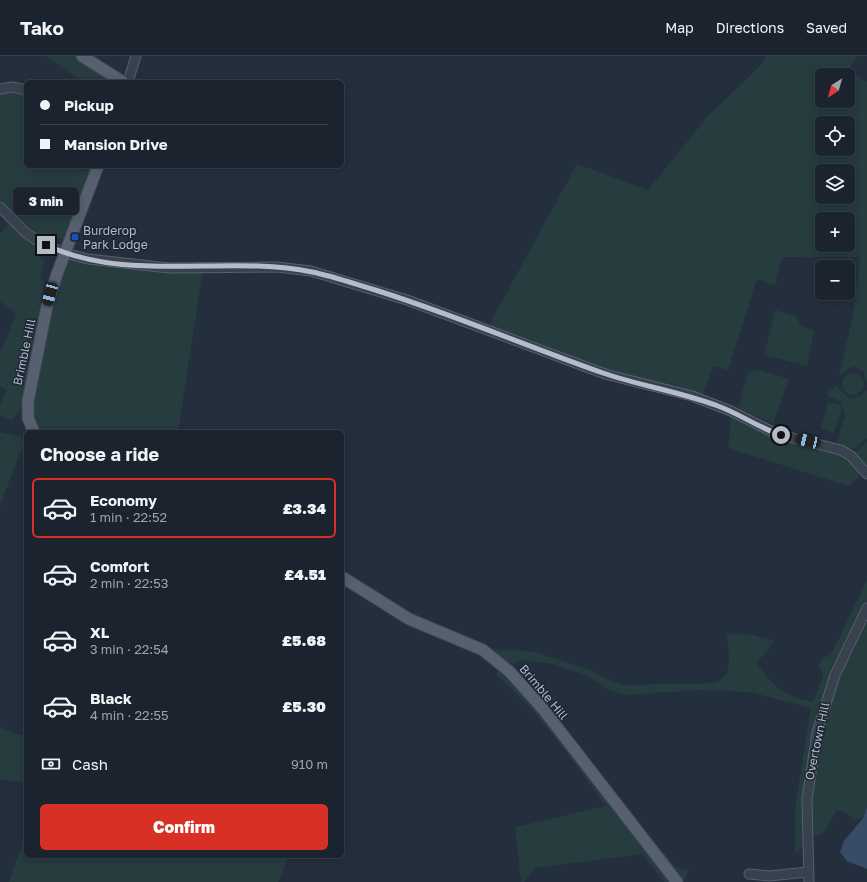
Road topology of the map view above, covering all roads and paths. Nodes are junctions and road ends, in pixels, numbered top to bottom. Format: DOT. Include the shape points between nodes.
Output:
graph roads {
  1 [pos="82,56"];
  2 [pos="136,56"];
  3 [pos="120,80"];
  4 [pos="129,80"];
  5 [pos="0,89"];
  6 [pos="24,90"];
  7 [pos="97,168"];
  8 [pos="0,207"];
  9 [pos="64,253"];
  10 [pos="33,430"];
  11 [pos="867,474"];
  12 [pos="344,578"];
  13 [pos="867,608"];
  14 [pos="808,872"];
  15 [pos="749,874"];
  16 [pos="677,882"];
  17 [pos="809,882"];
  1 -- 3 [label="main road"];
  2 -- 4 [label="street"];
  5 -- 6 [label="street" via="12,87"];
  7 -- 9 [label="main road, Brimble Hill"];
  8 -- 9 [label="street" via="32,237"];
  9 -- 10 [label="main road, Brimble Hill" via="47,306 29,391 27,411"];
  9 -- 11 [label="street" via="170,268 276,267 332,277 407,300 605,374 692,396 732,411 777,434 841,450 851,456"];
  12 -- 16 [label="main road, Brimble Hill" via="409,619 483,650 510,672 543,709"];
  13 -- 14 [label="street, Overtown Hill" via="834,675 818,727 807,793"];
  14 -- 15 [label="street" via="769,876"];
  14 -- 17 [label="street, Overtown Hill"];
}
